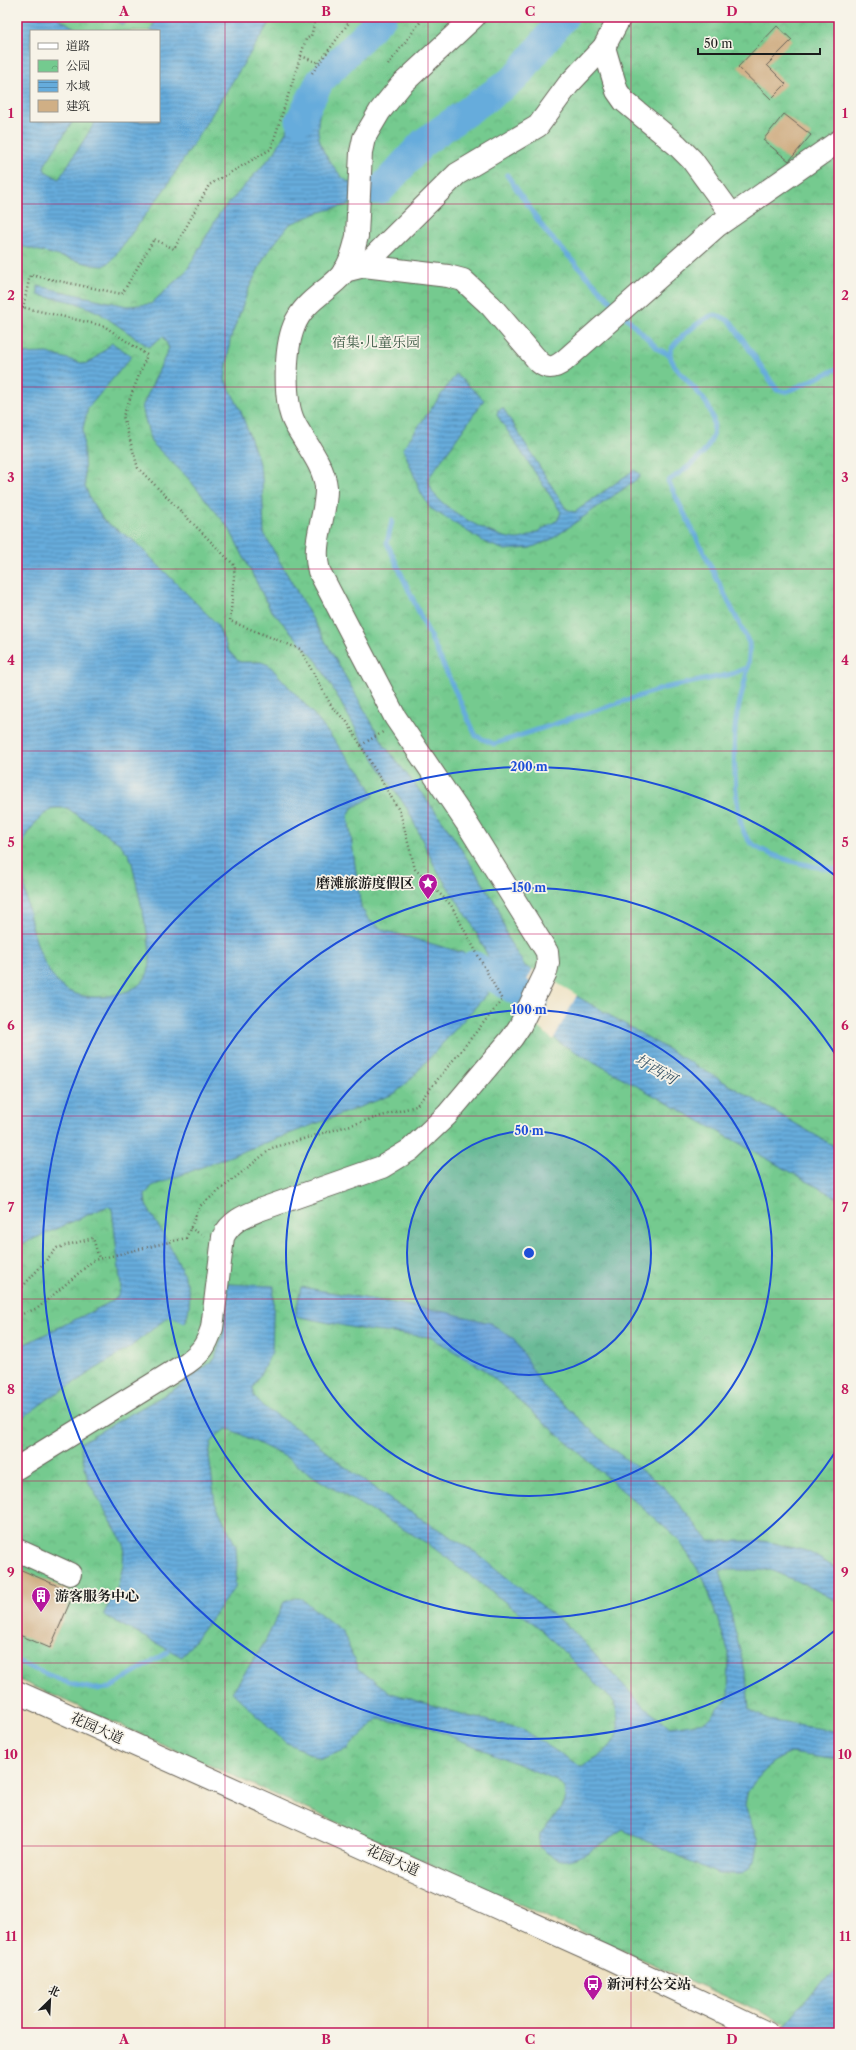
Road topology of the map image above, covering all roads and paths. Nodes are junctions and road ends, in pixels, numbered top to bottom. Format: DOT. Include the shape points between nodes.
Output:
graph roads {
  1 [pos="316,17"];
  2 [pos="353,17"];
  3 [pos="424,17"];
  4 [pos="474,17"];
  5 [pos="620,17"];
  6 [pos="604,47"];
  7 [pos="301,56"];
  8 [pos="319,63"];
  9 [pos="388,65"];
  10 [pos="312,73"];
  11 [pos="839,141"];
  12 [pos="732,216"];
  13 [pos="354,268"];
  14 [pos="17,306"];
  15 [pos="24,308"];
  16 [pos="399,723"];
  17 [pos="361,745"];
  18 [pos="99,1259"];
  19 [pos="17,1293"];
  20 [pos="17,1316"];
  21 [pos="17,1468"];
  22 [pos="17,1550"];
  23 [pos="70,1574"];
  24 [pos="17,1692"];
  25 [pos="17,1704"];
  26 [pos="749,2033"];
  27 [pos="767,2033"];
  1 -- 7 [label="path" via="311,36 306,38"];
  2 -- 8 [label="path"];
  3 -- 9 [label="path"];
  4 -- 13 [label="main road" via="401,85 364,138"];
  5 -- 6 [label="main road"];
  6 -- 12 [label="main road" via="617,91 624,101 692,160"];
  6 -- 13 [label="main road" via="568,85 538,126 457,174"];
  7 -- 8 [label="path"];
  7 -- 15 [label="path" via="271,149 209,185 174,248 154,239 122,294 30,275"];
  8 -- 10 [label="path"];
  11 -- 12 [label="main road"];
  12 -- 13 [label="main road" via="717,226 564,361 550,368 539,362 491,306 463,280 448,276"];
  13 -- 16 [label="main road" via="305,307 294,326 288,344 289,406 294,422 319,467 326,487 316,555 319,570"];
  14 -- 15 [label="path"];
  15 -- 17 [label="path" via="104,326 147,356 123,416 138,468 235,566 230,621 300,649 332,707 347,722"];
  16 -- 17 [label="path"];
  16 -- 21 [label="main road" via="466,822 546,952 546,972 520,1026 447,1115 410,1150 382,1167 247,1215 231,1225 223,1237 212,1328 201,1353"];
  17 -- 18 [label="path" via="400,812 415,869 451,905 502,1000 416,1106 272,1148 200,1206 186,1238"];
  18 -- 19 [label="path" via="93,1238 57,1248"];
  18 -- 20 [label="path" via="94,1260 38,1308"];
  22 -- 23 [label="main road"];
  24 -- 27 [label="main road, 花园大道" via="591,1949"];
  25 -- 26 [label="main road, 花园大道" via="605,1965"];
}
